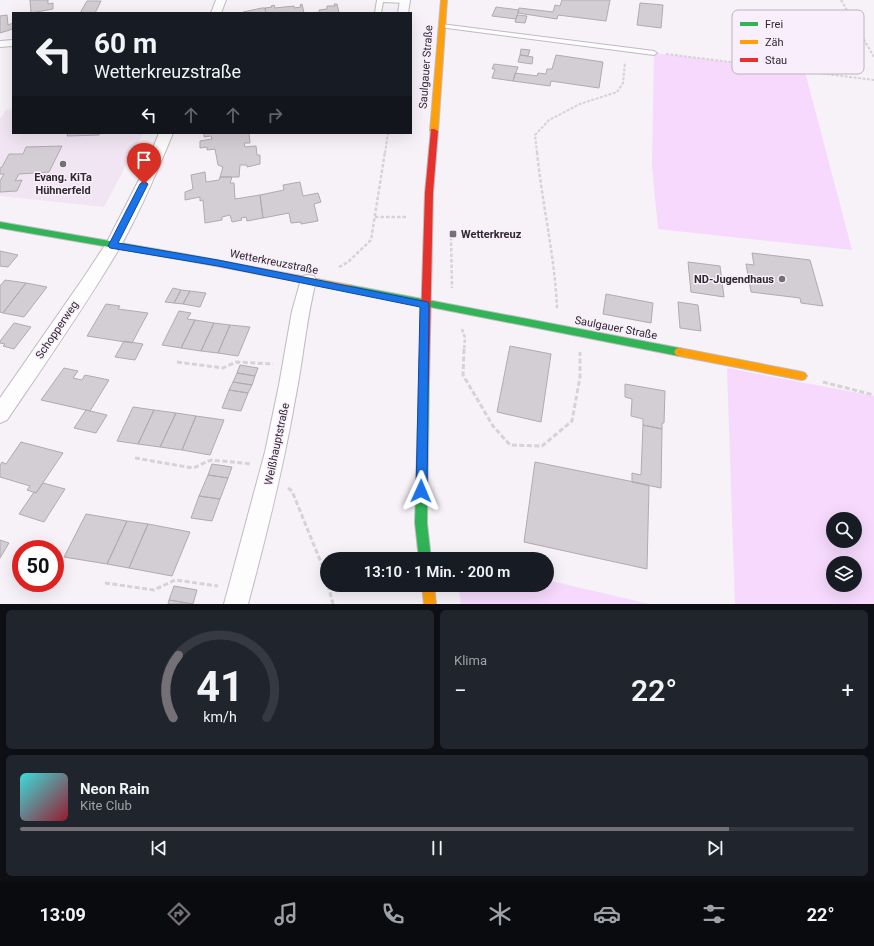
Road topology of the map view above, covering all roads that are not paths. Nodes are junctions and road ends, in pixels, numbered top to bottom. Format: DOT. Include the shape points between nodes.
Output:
graph roads {
  1 [pos="221,0"];
  2 [pos="444,0"];
  3 [pos="405,1"];
  4 [pos="216,12"];
  5 [pos="378,12"];
  6 [pos="403,12"];
  7 [pos="441,26"];
  8 [pos="12,43"];
  9 [pos="0,44"];
  10 [pos="654,53"];
  11 [pos="166,134"];
  12 [pos="0,225"];
  13 [pos="113,246"];
  14 [pos="308,281"];
  15 [pos="425,304"];
  16 [pos="802,376"];
  17 [pos="0,414"];
  18 [pos="424,552"];
  19 [pos="429,592"];
  20 [pos="239,596"];
  21 [pos="430,604"];
  1 -- 4 [label="street"];
  2 -- 7 [label="main road, Saulgauer Straße"];
  3 -- 5 [label="lane" via="380,0"];
  3 -- 6 [label="street"];
  7 -- 10 [label="lane"];
  7 -- 15 [label="main road, Saulgauer Straße" via="429,193"];
  8 -- 9 [label="street"];
  11 -- 13 [label="street, Schopperweg" via="151,170"];
  12 -- 13 [label="main road, Wetterkreuzstraße"];
  13 -- 14 [label="main road, Wetterkreuzstraße"];
  13 -- 17 [label="street, Schopperweg"];
  14 -- 15 [label="main road, Wetterkreuzstraße"];
  14 -- 20 [label="street, Weißhauptstraße" via="301,303 272,471"];
  15 -- 16 [label="main road, Saulgauer Straße"];
  15 -- 18 [label="main road, Saulgauer Straße" via="421,523"];
  19 -- 21 [label="main road"];
}
